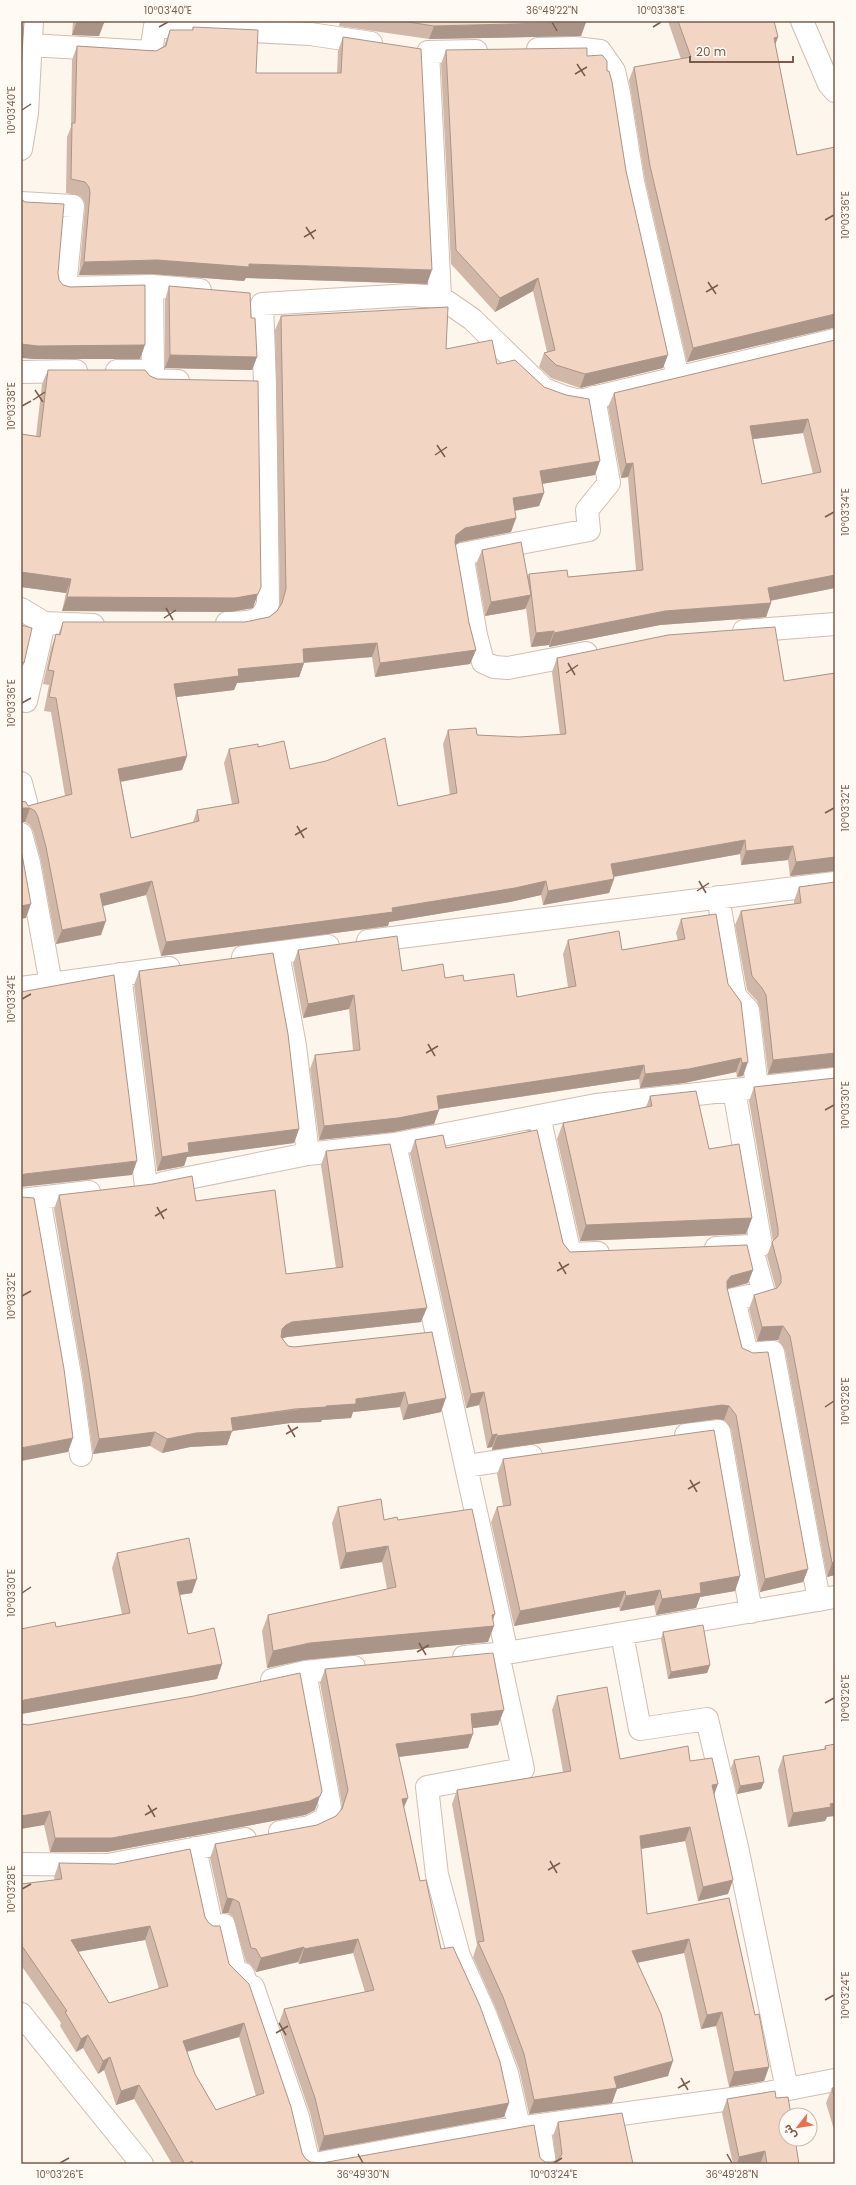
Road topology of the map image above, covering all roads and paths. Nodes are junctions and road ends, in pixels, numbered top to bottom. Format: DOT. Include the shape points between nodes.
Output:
graph roads {
  1 [pos="32,21"];
  2 [pos="802,21"];
  3 [pos="30,45"];
  4 [pos="388,46"];
  5 [pos="520,50"];
  6 [pos="497,51"];
  7 [pos="833,92"];
  8 [pos="21,149"];
  9 [pos="21,203"];
  10 [pos="152,286"];
  11 [pos="223,292"];
  12 [pos="440,297"];
  13 [pos="835,340"];
  14 [pos="153,371"];
  15 [pos="21,372"];
  16 [pos="678,377"];
  17 [pos="197,381"];
  18 [pos="243,382"];
  19 [pos="265,383"];
  20 [pos="594,397"];
  21 [pos="21,609"];
  22 [pos="44,623"];
  23 [pos="205,624"];
  24 [pos="835,624"];
  25 [pos="112,626"];
  26 [pos="724,633"];
  27 [pos="606,648"];
  28 [pos="23,706"];
  29 [pos="21,782"];
  30 [pos="21,804"];
  31 [pos="21,834"];
  32 [pos="835,883"];
  33 [pos="718,897"];
  34 [pos="278,953"];
  35 [pos="223,960"];
  36 [pos="191,964"];
  37 [pos="120,974"];
  38 [pos="51,984"];
  39 [pos="21,988"];
  40 [pos="835,1079"];
  41 [pos="757,1088"];
  42 [pos="734,1090"];
  43 [pos="539,1116"];
  44 [pos="395,1144"];
  45 [pos="308,1154"];
  46 [pos="146,1186"];
  47 [pos="30,1199"];
  48 [pos="751,1246"];
  49 [pos="697,1248"];
  50 [pos="615,1252"];
  51 [pos="437,1333"];
  52 [pos="414,1336"];
  53 [pos="665,1438"];
  54 [pos="551,1453"];
  55 [pos="81,1455"];
  56 [pos="467,1466"];
  57 [pos="827,1599"];
  58 [pos="751,1612"];
  59 [pos="622,1634"];
  60 [pos="502,1653"];
  61 [pos="444,1659"];
  62 [pos="374,1666"];
  63 [pos="305,1672"];
  64 [pos="253,1684"];
  65 [pos="195,1848"];
  66 [pos="21,1864"];
  67 [pos="21,2014"];
  68 [pos="835,2080"];
  69 [pos="786,2089"];
  70 [pos="529,2126"];
  71 [pos="321,2163"];
  72 [pos="142,2164"];
  73 [pos="544,2164"];
  1 -- 3 [label="street"];
  2 -- 7 [label="street"];
  3 -- 4 [label="street" via="151,52 155,26 310,34"];
  3 -- 8 [label="street" via="27,113"];
  5 -- 16 [label="street" via="575,48 600,51 614,71 633,182"];
  6 -- 12 [label="street" via="420,50"];
  9 -- 10 [label="street" via="73,206 65,288"];
  10 -- 11 [label="street"];
  10 -- 14 [label="street"];
  12 -- 19 [label="street" via="410,295 254,299"];
  12 -- 20 [label="street" via="472,319 544,389 580,401"];
  13 -- 16 [label="street"];
  14 -- 15 [label="street"];
  14 -- 17 [label="street" via="152,380"];
  16 -- 20 [label="street"];
  18 -- 19 [label="street"];
  19 -- 23 [label="street" via="268,603 266,612 260,618 247,622"];
  20 -- 27 [label="street" via="609,483 587,510 589,530 462,554 483,662 494,667 508,668"];
  21 -- 22 [label="street"];
  22 -- 25 [label="street"];
  22 -- 28 [label="street"];
  24 -- 26 [label="street"];
  29 -- 30 [label="street" via="26,802"];
  31 -- 38 [label="street" via="29,863"];
  32 -- 33 [label="street"];
  33 -- 34 [label="street"];
  33 -- 41 [label="street" via="735,996 748,1010"];
  34 -- 35 [label="street"];
  34 -- 45 [label="street" via="295,1046"];
  36 -- 37 [label="street"];
  37 -- 38 [label="street"];
  37 -- 46 [label="street"];
  38 -- 39 [label="street"];
  40 -- 41 [label="street"];
  41 -- 42 [label="street"];
  42 -- 43 [label="street" via="596,1105"];
  42 -- 48 [label="street" via="761,1245"];
  43 -- 44 [label="street"];
  43 -- 50 [label="street" via="570,1254"];
  44 -- 45 [label="street"];
  44 -- 51 [label="street"];
  45 -- 46 [label="street"];
  46 -- 47 [label="street"];
  47 -- 55 [label="street" via="71,1381"];
  48 -- 49 [label="street"];
  48 -- 57 [label="street" via="764,1293 734,1299 747,1354 773,1352"];
  51 -- 52 [label="street"];
  51 -- 56 [label="street"];
  53 -- 58 [label="street" via="719,1431"];
  54 -- 56 [label="street"];
  56 -- 60 [label="street"];
  57 -- 58 [label="street"];
  58 -- 59 [label="street"];
  59 -- 60 [label="street"];
  59 -- 69 [label="street" via="640,1729 707,1719 737,1847"];
  60 -- 61 [label="street"];
  60 -- 70 [label="street" via="523,1769 427,1786 437,1875 459,1956 486,2016"];
  62 -- 63 [label="street"];
  63 -- 64 [label="street"];
  63 -- 65 [label="street" via="330,1807 325,1819 309,1826"];
  65 -- 66 [label="street" via="108,1864"];
  65 -- 71 [label="street" via="212,1928 224,1925 236,1974 243,1974 248,1987 253,1986 298,2116"];
  67 -- 72 [label="street"];
  68 -- 69 [label="street"];
  69 -- 70 [label="street" via="746,2097"];
  70 -- 71 [label="street"];
  70 -- 73 [label="street"];
}
